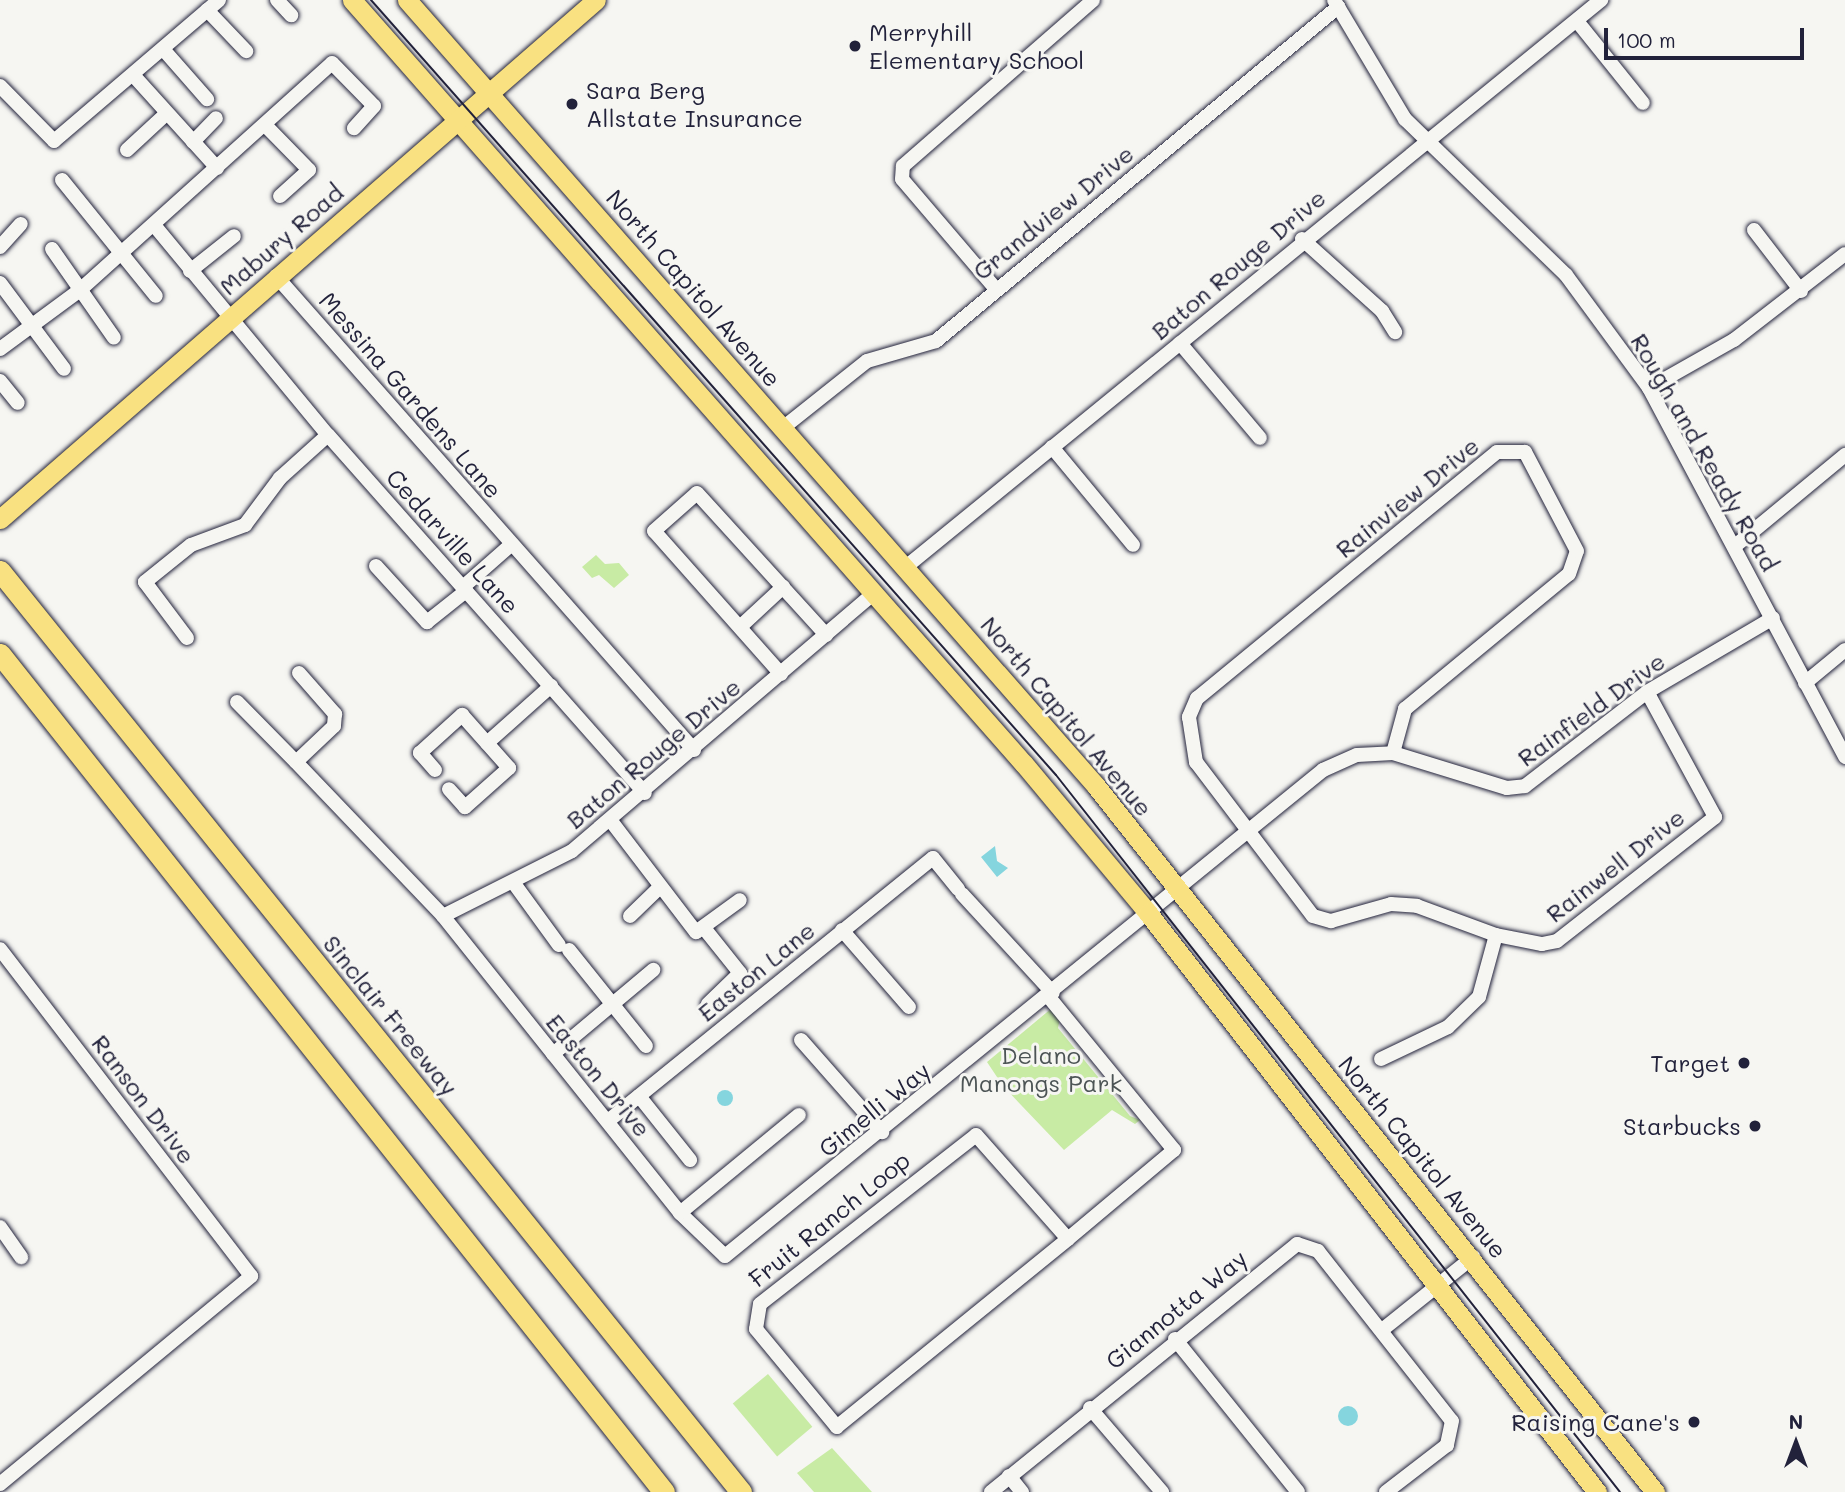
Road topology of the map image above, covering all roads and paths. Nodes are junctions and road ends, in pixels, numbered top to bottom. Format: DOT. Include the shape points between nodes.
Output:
graph roads {
  1 [pos="219,0"];
  2 [pos="277,0"];
  3 [pos="352,0"];
  4 [pos="407,0"];
  5 [pos="596,0"];
  6 [pos="1093,0"];
  7 [pos="1601,0"];
  8 [pos="1336,4"];
  9 [pos="207,10"];
  10 [pos="290,16"];
  11 [pos="1577,22"];
  12 [pos="163,49"];
  13 [pos="246,51"];
  14 [pos="134,76"];
  15 [pos="0,86"];
  16 [pos="489,93"];
  17 [pos="207,99"];
  18 [pos="1643,103"];
  19 [pos="167,113"];
  20 [pos="216,118"];
  21 [pos="456,120"];
  22 [pos="267,127"];
  23 [pos="354,128"];
  24 [pos="1426,140"];
  25 [pos="192,142"];
  26 [pos="127,150"];
  27 [pos="217,168"];
  28 [pos="62,180"];
  29 [pos="280,197"];
  30 [pos="21,224"];
  31 [pos="154,225"];
  32 [pos="1754,230"];
  33 [pos="234,236"];
  34 [pos="1302,239"];
  35 [pos="0,247"];
  36 [pos="52,249"];
  37 [pos="122,250"];
  38 [pos="1845,254"];
  39 [pos="190,271"];
  40 [pos="276,276"];
  41 [pos="0,283"];
  42 [pos="995,288"];
  43 [pos="80,289"];
  44 [pos="1801,291"];
  45 [pos="156,296"];
  46 [pos="229,317"];
  47 [pos="33,327"];
  48 [pos="1395,332"];
  49 [pos="114,338"];
  50 [pos="1181,343"];
  51 [pos="0,349"];
  52 [pos="64,369"];
  53 [pos="0,380"];
  54 [pos="1649,388"];
  55 [pos="18,403"];
  56 [pos="784,427"];
  57 [pos="328,435"];
  58 [pos="1260,438"];
  59 [pos="1052,447"];
  60 [pos="1845,455"];
  61 [pos="0,519"];
  62 [pos="512,544"];
  63 [pos="1133,545"];
  64 [pos="1735,546"];
  65 [pos="376,566"];
  66 [pos="907,566"];
  67 [pos="0,571"];
  68 [pos="783,587"];
  69 [pos="464,589"];
  70 [pos="874,592"];
  71 [pos="1773,618"];
  72 [pos="740,627"];
  73 [pos="826,635"];
  74 [pos="187,638"];
  75 [pos="1845,650"];
  76 [pos="0,654"];
  77 [pos="299,673"];
  78 [pos="781,674"];
  79 [pos="1805,683"];
  80 [pos="551,686"];
  81 [pos="1647,692"];
  82 [pos="237,702"];
  83 [pos="1189,717"];
  84 [pos="487,743"];
  85 [pos="694,750"];
  86 [pos="1393,753"];
  87 [pos="1845,757"];
  88 [pos="296,762"];
  89 [pos="435,770"];
  90 [pos="449,789"];
  91 [pos="645,793"];
  92 [pos="611,821"];
  93 [pos="1248,832"];
  94 [pos="513,882"];
  95 [pos="660,887"];
  96 [pos="1180,887"];
  97 [pos="740,900"];
  98 [pos="1148,913"];
  99 [pos="443,916"];
  100 [pos="630,916"];
  101 [pos="704,928"];
  102 [pos="842,930"];
  103 [pos="1496,935"];
  104 [pos="0,949"];
  105 [pos="653,970"];
  106 [pos="1050,994"];
  107 [pos="612,1003"];
  108 [pos="708,1004"];
  109 [pos="909,1007"];
  110 [pos="802,1040"];
  111 [pos="646,1046"];
  112 [pos="553,1054"];
  113 [pos="1381,1059"];
  114 [pos="639,1096"];
  115 [pos="799,1115"];
  116 [pos="608,1121"];
  117 [pos="882,1132"];
  118 [pos="690,1160"];
  119 [pos="680,1213"];
  120 [pos="0,1227"];
  121 [pos="1068,1239"];
  122 [pos="725,1256"];
  123 [pos="21,1257"];
  124 [pos="1472,1257"];
  125 [pos="1438,1286"];
  126 [pos="1382,1330"];
  127 [pos="1175,1339"];
  128 [pos="1090,1408"];
  129 [pos="1009,1476"];
  130 [pos="0,1485"];
  131 [pos="664,1492"];
  132 [pos="741,1492"];
  133 [pos="991,1492"];
  134 [pos="1022,1492"];
  135 [pos="1161,1492"];
  136 [pos="1298,1492"];
  137 [pos="1386,1492"];
  138 [pos="1597,1492"];
  139 [pos="1655,1492"];
  1 -- 9 [label="street"];
  2 -- 10 [label="street"];
  3 -- 21 [label="main road"];
  4 -- 16 [label="main road, North Capitol Avenue"];
  5 -- 16 [label="main road, Mabury Road"];
  6 -- 42 [label="street" via="903,166 902,179"];
  7 -- 11 [label="street, Baton Rouge Drive"];
  8 -- 24 [label="street, Rough and Ready Road" via="1388,95"];
  8 -- 42 [label="street, Grandview Drive"];
  9 -- 12 [label="street"];
  9 -- 13 [label="street"];
  11 -- 18 [label="street"];
  11 -- 24 [label="street, Baton Rouge Drive"];
  12 -- 14 [label="street"];
  12 -- 17 [label="street"];
  14 -- 15 [label="street" via="54,141"];
  14 -- 19 [label="street"];
  16 -- 21 [label="main road, Mabury Road"];
  16 -- 56 [label="main road, North Capitol Avenue"];
  19 -- 25 [label="street"];
  19 -- 26 [label="street"];
  20 -- 25 [label="street"];
  21 -- 40 [label="main road, Mabury Road"];
  21 -- 70 [label="main road"];
  22 -- 23 [label="street" via="332,63 374,106"];
  22 -- 27 [label="street"];
  22 -- 29 [label="street" via="309,170"];
  24 -- 34 [label="street, Baton Rouge Drive"];
  24 -- 54 [label="street, Rough and Ready Road" via="1566,275"];
  25 -- 27 [label="street"];
  27 -- 31 [label="street"];
  28 -- 37 [label="street"];
  30 -- 35 [label="street"];
  31 -- 37 [label="street"];
  31 -- 39 [label="street, Cedarville Lane"];
  32 -- 44 [label="street"];
  33 -- 39 [label="street"];
  34 -- 48 [label="street" via="1382,311"];
  34 -- 50 [label="street, Baton Rouge Drive"];
  36 -- 43 [label="street"];
  37 -- 43 [label="street"];
  37 -- 45 [label="street"];
  38 -- 44 [label="street"];
  39 -- 46 [label="street, Cedarville Lane"];
  40 -- 46 [label="main road, Mabury Road"];
  40 -- 62 [label="street, Messina Gardens Lane"];
  41 -- 47 [label="street"];
  42 -- 56 [label="street, Grandview Drive" via="936,341 867,360"];
  43 -- 47 [label="street"];
  43 -- 49 [label="street"];
  44 -- 54 [label="street"];
  46 -- 57 [label="street, Cedarville Lane"];
  46 -- 61 [label="main road, Mabury Road"];
  47 -- 51 [label="street"];
  47 -- 52 [label="street"];
  50 -- 58 [label="street"];
  50 -- 59 [label="street, Baton Rouge Drive"];
  53 -- 55 [label="street"];
  54 -- 64 [label="street, Rough and Ready Road"];
  56 -- 66 [label="main road, North Capitol Avenue"];
  57 -- 69 [label="street, Cedarville Lane"];
  57 -- 74 [label="street" via="280,478 245,525 191,545 145,582"];
  59 -- 63 [label="street"];
  59 -- 66 [label="street, Baton Rouge Drive"];
  60 -- 64 [label="street"];
  62 -- 69 [label="street"];
  62 -- 85 [label="street, Messina Gardens Lane"];
  64 -- 71 [label="street, Rough and Ready Road"];
  65 -- 69 [label="street" via="427,622"];
  66 -- 96 [label="main road, North Capitol Avenue"];
  67 -- 132 [label="highway, Sinclair Freeway"];
  68 -- 72 [label="street"];
  68 -- 72 [label="street" via="697,493 654,531"];
  68 -- 73 [label="street"];
  69 -- 80 [label="street, Cedarville Lane"];
  70 -- 73 [label="street, Baton Rouge Drive"];
  70 -- 98 [label="main road"];
  71 -- 79 [label="street, Rough and Ready Road"];
  71 -- 81 [label="street, Rainfield Drive"];
  72 -- 78 [label="street"];
  73 -- 78 [label="street, Baton Rouge Drive"];
  75 -- 79 [label="street"];
  76 -- 131 [label="highway"];
  77 -- 88 [label="street" via="335,714 334,726"];
  78 -- 85 [label="street, Baton Rouge Drive"];
  79 -- 87 [label="street, Rough and Ready Road"];
  80 -- 84 [label="street"];
  80 -- 91 [label="street, Cedarville Lane"];
  81 -- 86 [label="street, Rainfield Drive" via="1525,786 1507,788"];
  81 -- 103 [label="street, Rainwell Drive" via="1715,817 1557,941"];
  82 -- 88 [label="street, Easton Drive"];
  83 -- 86 [label="street, Rainview Drive" via="1197,698 1497,452 1525,452 1577,551 1569,574 1405,709"];
  83 -- 93 [label="street, Rainwell Drive" via="1196,762"];
  84 -- 89 [label="street" via="462,715 419,753"];
  84 -- 90 [label="street" via="509,768 465,807"];
  85 -- 91 [label="street, Baton Rouge Drive"];
  86 -- 93 [label="street, Rainfield Drive" via="1357,755 1323,770"];
  88 -- 99 [label="street, Easton Drive" via="353,814"];
  91 -- 92 [label="street, Baton Rouge Drive"];
  92 -- 94 [label="street, Baton Rouge Drive" via="572,851"];
  92 -- 95 [label="street"];
  93 -- 96 [label="street, Rainfield Drive"];
  93 -- 103 [label="street, Rainwell Drive" via="1313,916 1331,921 1391,904 1418,906"];
  94 -- 99 [label="street, Baton Rouge Drive" via="505,880"];
  94 -- 107 [label="street"];
  95 -- 100 [label="street"];
  95 -- 101 [label="street" via="696,932"];
  96 -- 98 [label="street, Gimelli Way"];
  96 -- 124 [label="main road, North Capitol Avenue"];
  97 -- 101 [label="street"];
  98 -- 106 [label="street, Gimelli Way"];
  98 -- 125 [label="main road"];
  99 -- 112 [label="street, Easton Drive"];
  101 -- 108 [label="street" via="740,973"];
  102 -- 106 [label="street, Easton Lane" via="933,858"];
  102 -- 109 [label="street"];
  102 -- 114 [label="street, Easton Lane"];
  103 -- 113 [label="street" via="1479,998 1448,1027"];
  104 -- 130 [label="street, Ranson Drive" via="251,1276"];
  105 -- 107 [label="street"];
  106 -- 117 [label="street, Gimelli Way"];
  106 -- 121 [label="street" via="1174,1150"];
  107 -- 111 [label="street"];
  107 -- 112 [label="street"];
  110 -- 117 [label="street"];
  112 -- 116 [label="street, Easton Drive"];
  114 -- 116 [label="street, Easton Lane"];
  114 -- 118 [label="street"];
  115 -- 119 [label="street"];
  116 -- 119 [label="street, Easton Drive"];
  117 -- 122 [label="street, Gimelli Way"];
  119 -- 122 [label="street, Easton Drive"];
  120 -- 123 [label="street"];
  121 -- 121 [label="street, Fruit Ranch Loop" via="837,1427 756,1329 760,1304 976,1135"];
  124 -- 125 [label="street"];
  124 -- 139 [label="main road, North Capitol Avenue"];
  125 -- 126 [label="street"];
  125 -- 138 [label="main road"];
  126 -- 127 [label="street, Giannotta Way" via="1318,1251 1297,1244"];
  126 -- 137 [label="street, Giannotta Way" via="1448,1410 1453,1435"];
  127 -- 128 [label="street, Giannotta Way"];
  127 -- 136 [label="street"];
  128 -- 129 [label="street, Giannotta Way"];
  128 -- 135 [label="street"];
  129 -- 133 [label="street, Giannotta Way"];
  129 -- 134 [label="street"];
}
